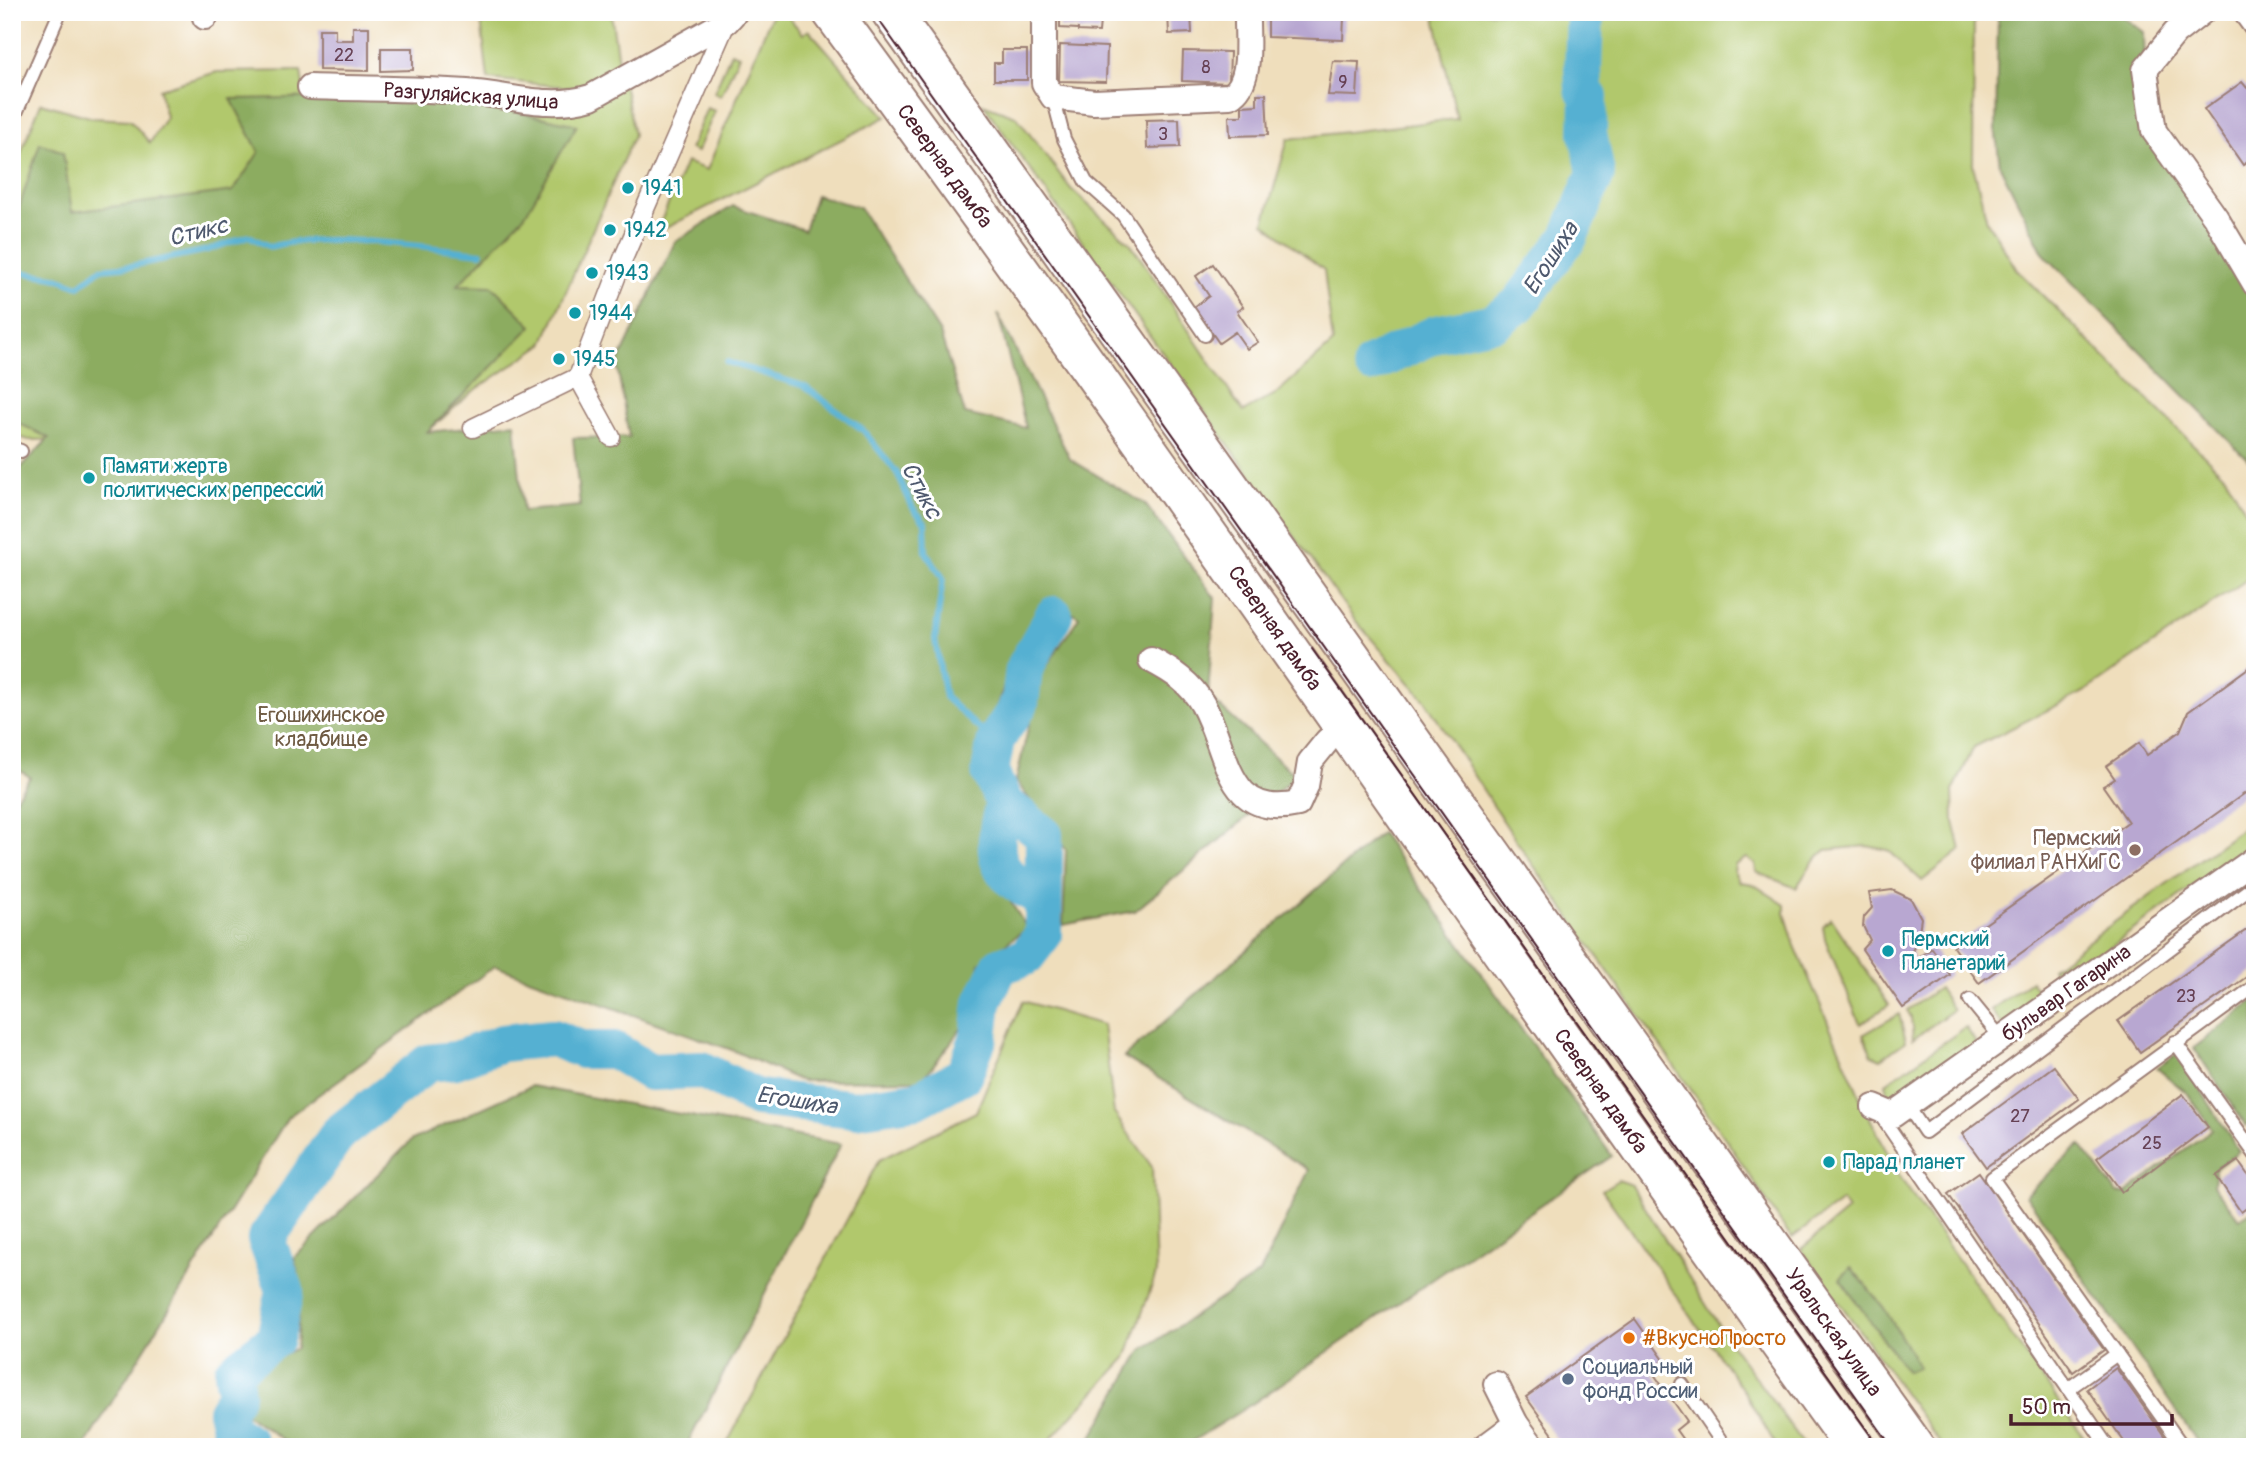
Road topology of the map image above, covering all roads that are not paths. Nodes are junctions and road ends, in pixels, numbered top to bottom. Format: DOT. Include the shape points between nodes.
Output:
graph roads {
  1 [pos="60,12"];
  2 [pos="832,12"];
  3 [pos="891,12"];
  4 [pos="1044,12"];
  5 [pos="1247,12"];
  6 [pos="2202,12"];
  7 [pos="2238,12"];
  8 [pos="731,16"];
  9 [pos="2255,35"];
  10 [pos="29,87"];
  11 [pos="310,87"];
  12 [pos="12,90"];
  13 [pos="1053,97"];
  14 [pos="12,122"];
  15 [pos="2255,284"];
  16 [pos="1205,335"];
  17 [pos="578,377"];
  18 [pos="473,428"];
  19 [pos="611,437"];
  20 [pos="1151,660"];
  21 [pos="1327,741"];
  22 [pos="2255,859"];
  23 [pos="2255,885"];
  24 [pos="2255,985"];
  25 [pos="1970,1000"];
  26 [pos="2001,1038"];
  27 [pos="2175,1042"];
  28 [pos="1907,1105"];
  29 [pos="1874,1107"];
  30 [pos="2255,1154"];
  31 [pos="2117,1354"];
  32 [pos="1496,1384"];
  33 [pos="1682,1384"];
  34 [pos="2068,1389"];
  35 [pos="1516,1424"];
  36 [pos="1485,1447"];
  37 [pos="1533,1447"];
  38 [pos="1726,1447"];
  39 [pos="1854,1447"];
  40 [pos="1915,1447"];
  41 [pos="2108,1447"];
  42 [pos="2183,1447"];
  1 -- 10 [label="lane"];
  2 -- 39 [label="main road, Северная дамба" via="1347,729"];
  3 -- 40 [label="main road, Уральская улица"];
  4 -- 13 [label="street" via="1044,83"];
  5 -- 13 [label="street" via="1245,77 1240,90 1230,96 1094,102"];
  6 -- 15 [label="street" via="2175,33 2145,70 2154,131 2216,218"];
  7 -- 9 [label="lane"];
  8 -- 11 [label="street, Разгуляйская улица" via="591,97 569,103 543,104 470,92"];
  8 -- 17 [label="street" via="623,259"];
  10 -- 12 [label="lane"];
  10 -- 14 [label="lane"];
  13 -- 16 [label="lane" via="1064,139 1086,182 1123,215"];
  17 -- 18 [label="street"];
  17 -- 19 [label="street"];
  20 -- 21 [label="street" via="1181,676 1202,703 1230,774 1249,801 1274,809 1298,804 1310,762"];
  22 -- 26 [label="street, бульвар Гагарина"];
  23 -- 28 [label="lane" via="1925,1132"];
  24 -- 27 [label="lane"];
  25 -- 26 [label="lane"];
  26 -- 28 [label="street, бульвар Гагарина"];
  27 -- 30 [label="lane"];
  27 -- 31 [label="lane" via="1992,1178"];
  28 -- 29 [label="street, бульвар Гагарина" via="1893,1115"];
  29 -- 34 [label="lane"];
  31 -- 34 [label="lane"];
  31 -- 42 [label="lane"];
  32 -- 35 [label="street"];
  33 -- 38 [label="lane"];
  34 -- 41 [label="lane"];
  35 -- 36 [label="street"];
  35 -- 37 [label="street"];
}
